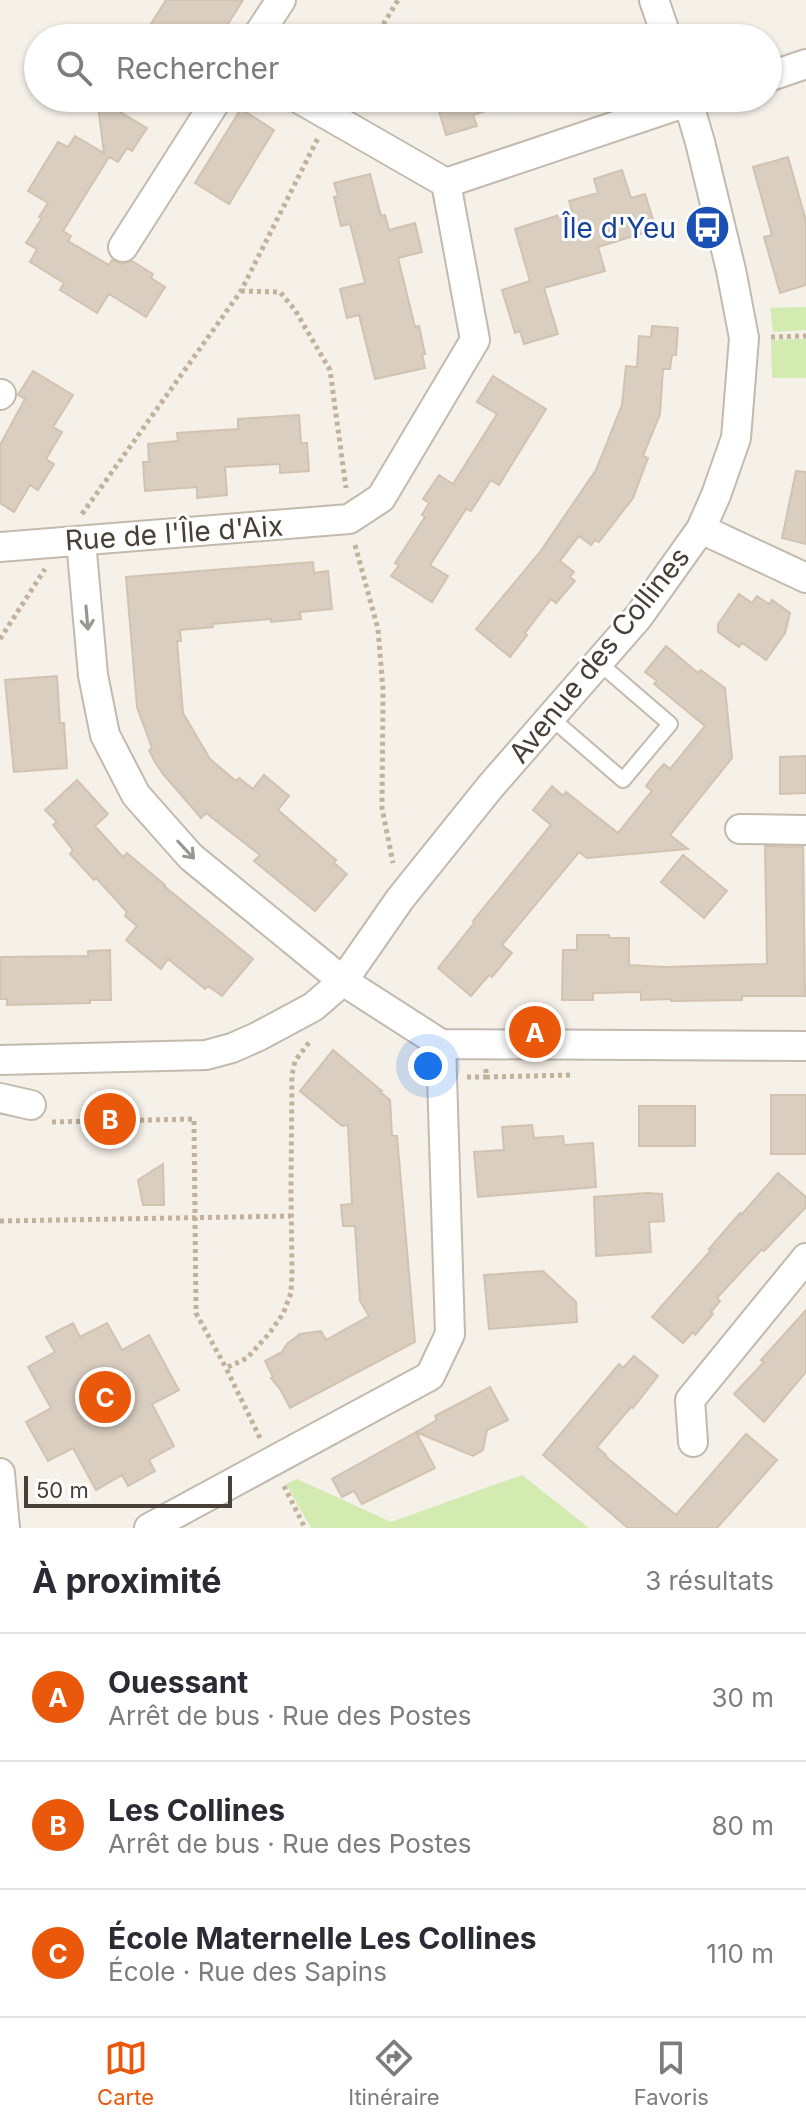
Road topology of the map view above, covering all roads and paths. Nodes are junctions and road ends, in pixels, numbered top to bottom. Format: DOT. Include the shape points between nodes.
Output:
graph roads {
  1 [pos="281,0"];
  2 [pos="398,0"];
  3 [pos="654,0"];
  4 [pos="265,24"];
  5 [pos="383,24"];
  6 [pos="662,24"];
  7 [pos="806,64"];
  8 [pos="782,72"];
  9 [pos="209,112"];
  10 [pos="322,112"];
  11 [pos="654,112"];
  12 [pos="695,112"];
  13 [pos="329,116"];
  14 [pos="446,183"];
  15 [pos="123,247"];
  16 [pos="241,291"];
  17 [pos="806,336"];
  18 [pos="744,338"];
  19 [pos="349,519"];
  20 [pos="701,529"];
  21 [pos="72,541"];
  22 [pos="0,547"];
  23 [pos="806,578"];
  24 [pos="0,639"];
  25 [pos="598,662"];
  26 [pos="550,717"];
  27 [pos="740,829"];
  28 [pos="806,830"];
  29 [pos="400,899"];
  30 [pos="343,981"];
  31 [pos="441,1044"];
  32 [pos="806,1046"];
  33 [pos="0,1060"];
  34 [pos="295,1061"];
  35 [pos="0,1098"];
  36 [pos="39,1114"];
  37 [pos="291,1216"];
  38 [pos="195,1217"];
  39 [pos="0,1221"];
  40 [pos="806,1258"];
  41 [pos="226,1368"];
  42 [pos="693,1442"];
  43 [pos="272,1462"];
  44 [pos="0,1473"];
  45 [pos="5,1528"];
  46 [pos="149,1528"];
  47 [pos="305,1528"];
  1 -- 4 [label="street"];
  2 -- 5 [label="path"];
  3 -- 6 [label="street"];
  7 -- 8 [label="street"];
  9 -- 15 [label="street"];
  10 -- 13 [label="street"];
  11 -- 14 [label="street"];
  12 -- 18 [label="street, Avenue des Collines"];
  13 -- 14 [label="street"];
  13 -- 16 [label="path"];
  14 -- 19 [label="street" via="475,340 381,498"];
  16 -- 19 [label="path" via="280,292 330,370"];
  16 -- 21 [label="path"];
  17 -- 18 [label="path"];
  18 -- 20 [label="street, Avenue des Collines" via="736,438"];
  19 -- 21 [label="street, Rue de l'Île d'Aix"];
  19 -- 29 [label="path" via="378,629 382,808"];
  20 -- 23 [label="street"];
  20 -- 25 [label="street, Avenue des Collines" via="639,616"];
  21 -- 22 [label="street, Rue de l'Île d'Aix"];
  21 -- 24 [label="path"];
  21 -- 30 [label="street, one-way" via="105,735 136,795 191,857"];
  25 -- 26 [label="street, Avenue des Collines"];
  25 -- 26 [label="lane" via="670,724 623,780"];
  26 -- 29 [label="street, Avenue des Collines"];
  27 -- 28 [label="street"];
  29 -- 30 [label="street, Avenue des Collines"];
  30 -- 31 [label="street"];
  30 -- 33 [label="street, Avenue des Collines" via="313,1007 259,1036 206,1055"];
  31 -- 32 [label="street"];
  31 -- 43 [label="street" via="450,1334 430,1376"];
  34 -- 37 [label="path"];
  35 -- 36 [label="street"];
  36 -- 38 [label="path" via="194,1119"];
  37 -- 38 [label="path"];
  37 -- 41 [label="path" via="291,1293 283,1314 247,1358"];
  38 -- 39 [label="path"];
  38 -- 41 [label="path" via="196,1313"];
  40 -- 42 [label="street" via="690,1400"];
  41 -- 43 [label="path"];
  43 -- 46 [label="street"];
  43 -- 47 [label="path"];
  44 -- 45 [label="street"];
}
